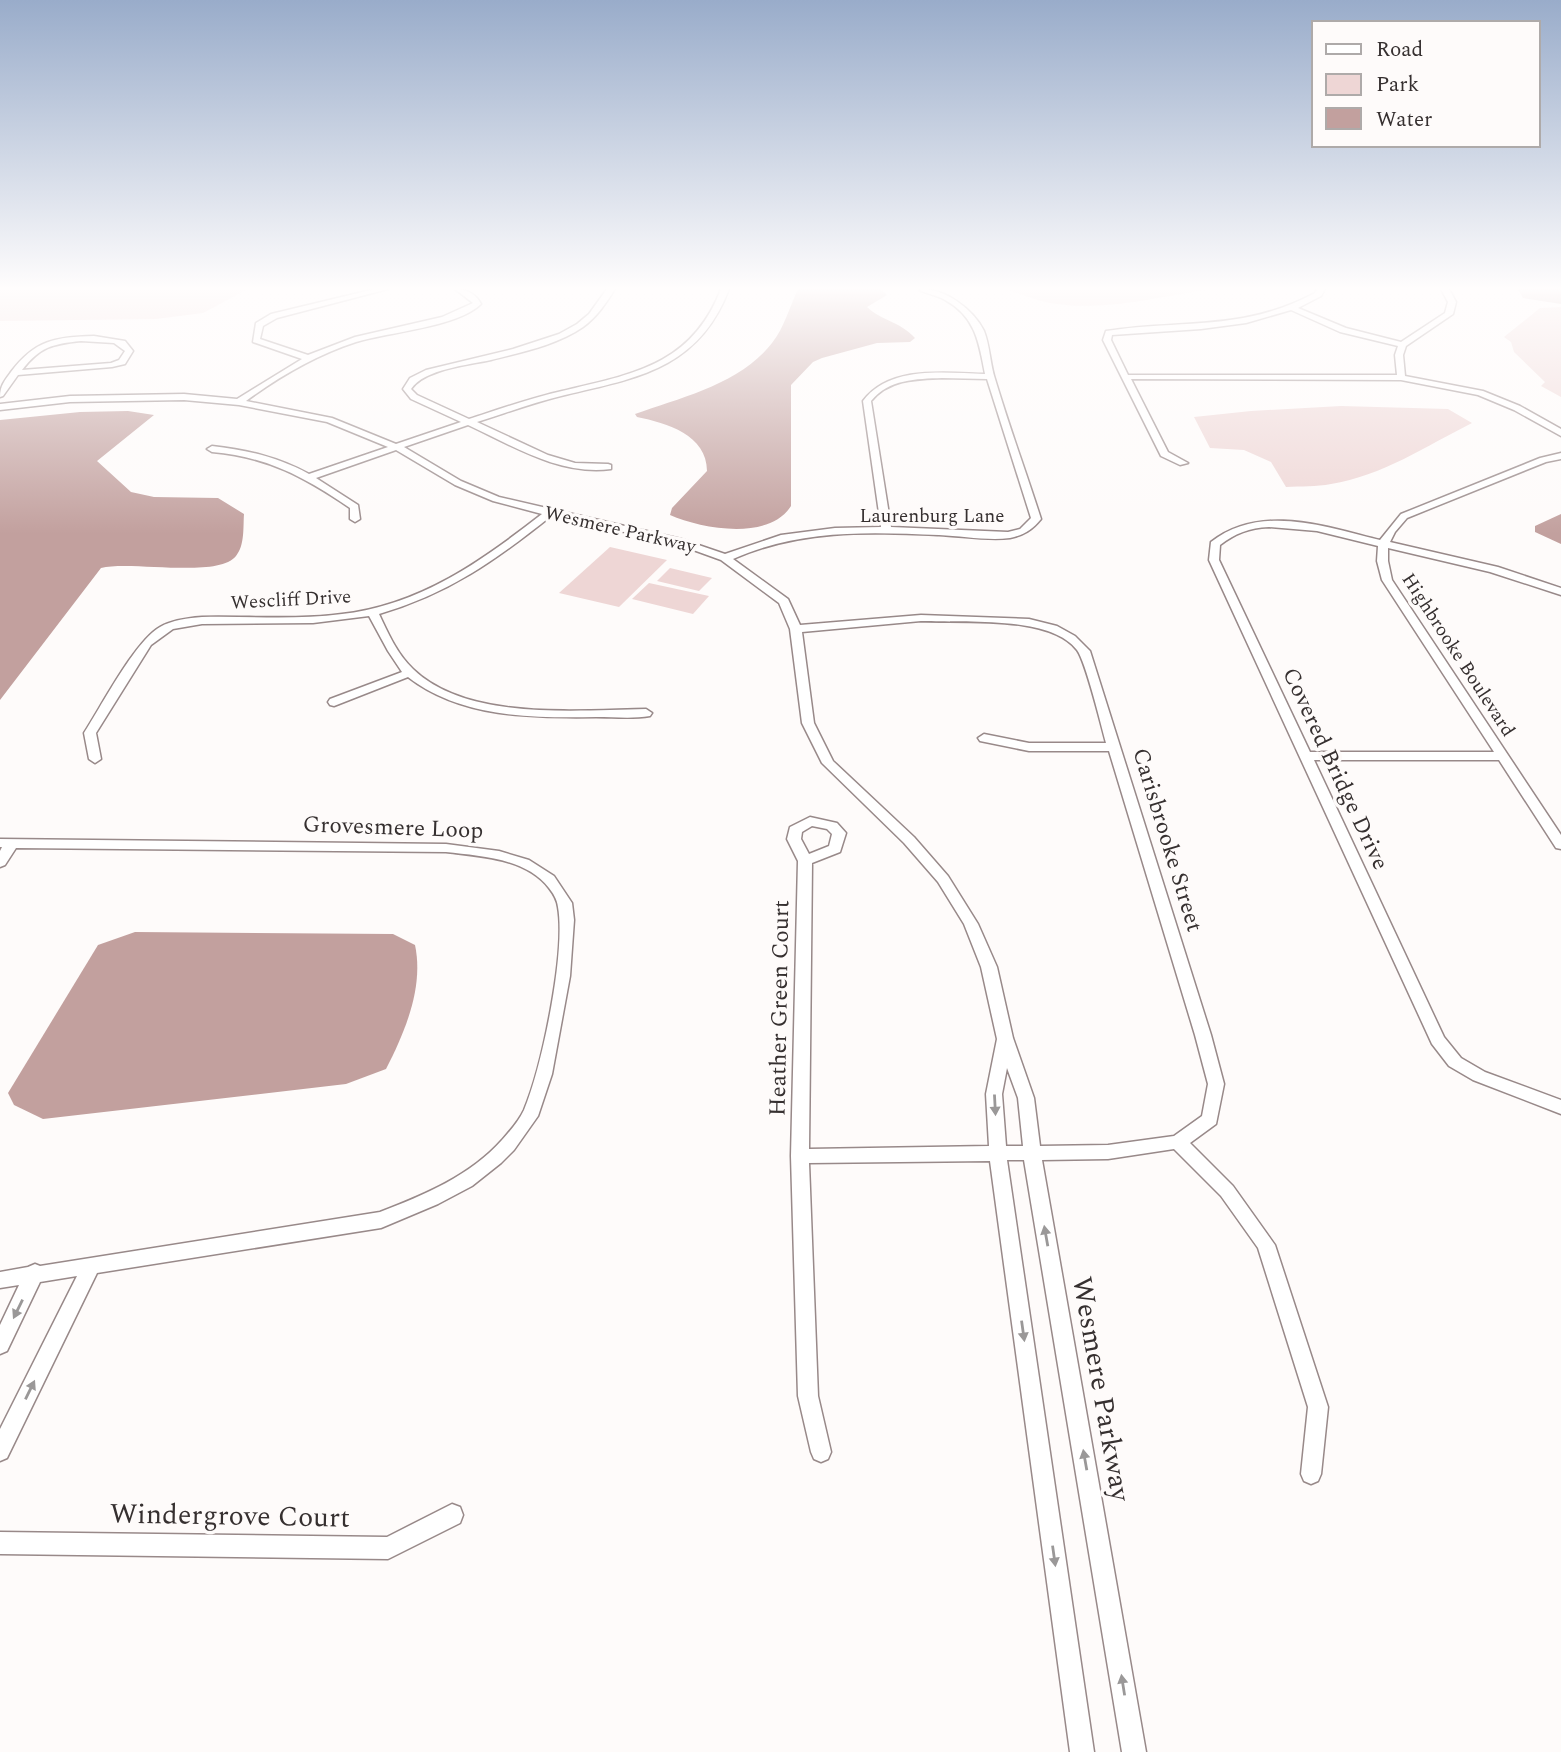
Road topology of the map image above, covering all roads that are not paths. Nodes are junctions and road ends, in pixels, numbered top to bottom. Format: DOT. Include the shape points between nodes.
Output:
graph roads {
  1 [pos="17,371"];
  2 [pos="42,371"];
  3 [pos="284,371"];
  4 [pos="434,371"];
  5 [pos="644,371"];
  6 [pos="989,371"];
  7 [pos="1123,371"];
  8 [pos="1400,371"];
  9 [pos="15,373"];
  10 [pos="990,377"];
  11 [pos="1126,377"];
  12 [pos="1401,378"];
  13 [pos="0,394"];
  14 [pos="239,402"];
  15 [pos="0,407"];
  16 [pos="472,422"];
  17 [pos="1561,433"];
  18 [pos="397,447"];
  19 [pos="212,449"];
  20 [pos="1561,456"];
  21 [pos="1184,463"];
  22 [pos="608,467"];
  23 [pos="310,477"];
  24 [pos="549,513"];
  25 [pos="355,519"];
  26 [pos="887,532"];
  27 [pos="1383,544"];
  28 [pos="725,558"];
  29 [pos="1561,592"];
  30 [pos="373,612"];
  31 [pos="796,629"];
  32 [pos="409,673"];
  33 [pos="334,702"];
  34 [pos="646,713"];
  35 [pos="984,738"];
  36 [pos="1115,747"];
  37 [pos="1306,756"];
  38 [pos="1503,756"];
  39 [pos="94,759"];
  40 [pos="6,843"];
  41 [pos="1561,845"];
  42 [pos="805,860"];
  43 [pos="0,862"];
  44 [pos="1006,1038"];
  45 [pos="1561,1107"];
  46 [pos="1178,1142"];
  47 [pos="1032,1154"];
  48 [pos="998,1155"];
  49 [pos="800,1156"];
  50 [pos="92,1264"];
  51 [pos="35,1272"];
  52 [pos="0,1280"];
  53 [pos="0,1346"];
  54 [pos="0,1451"];
  55 [pos="821,1452"];
  56 [pos="1311,1474"];
  57 [pos="452,1515"];
  58 [pos="0,1543"];
  59 [pos="1082,1752"];
  60 [pos="1134,1752"];
  1 -- 9 [label="street"];
  2 -- 9 [label="street"];
  3 -- 14 [label="street"];
  4 -- 16 [label="street" via="413,380 407,389 414,397"];
  5 -- 16 [label="street"];
  6 -- 10 [label="street, Laurenburg Lane"];
  7 -- 11 [label="street"];
  8 -- 12 [label="street"];
  9 -- 13 [label="street"];
  10 -- 26 [label="street" via="905,379 871,392 867,401"];
  10 -- 26 [label="street, Laurenburg Lane" via="1035,519 1024,531 1008,535"];
  11 -- 12 [label="street"];
  11 -- 21 [label="street" via="1164,454"];
  12 -- 17 [label="street" via="1480,393"];
  14 -- 15 [label="street, Wesmere Parkway" via="125,396"];
  14 -- 18 [label="street, Wesmere Parkway" via="329,420"];
  16 -- 18 [label="street"];
  16 -- 22 [label="street" via="545,457 574,466"];
  18 -- 23 [label="street"];
  18 -- 24 [label="street, Wesmere Parkway" via="458,484"];
  19 -- 23 [label="street" via="278,460"];
  20 -- 27 [label="street" via="1404,516 1388,531"];
  23 -- 25 [label="street" via="355,507"];
  24 -- 28 [label="street, Wesmere Parkway" via="632,529"];
  24 -- 30 [label="street, Wescliff Drive" via="456,582"];
  26 -- 28 [label="street, Laurenburg Lane" via="790,536"];
  27 -- 29 [label="street" via="1486,566"];
  27 -- 37 [label="street, Covered Bridge Drive" via="1279,524 1251,525 1214,544 1214,560"];
  27 -- 38 [label="street, Highbrooke Boulevard" via="1387,580"];
  28 -- 31 [label="street, Wesmere Parkway" via="784,601"];
  30 -- 32 [label="street"];
  30 -- 39 [label="street, Wescliff Drive" via="315,620 172,625 147,643 90,733"];
  31 -- 36 [label="street, Carisbrooke Street" via="921,618 1029,622 1052,628 1084,651"];
  31 -- 44 [label="street, Wesmere Parkway" via="808,723 828,763 943,879 971,924 989,967"];
  32 -- 33 [label="street"];
  32 -- 34 [label="street" via="434,690 466,702 516,712"];
  35 -- 36 [label="street" via="1029,747"];
  36 -- 46 [label="street, Carisbrooke Street" via="1216,1084 1210,1119"];
  37 -- 38 [label="street"];
  37 -- 45 [label="street, Covered Bridge Drive" via="1438,1040 1455,1062 1479,1076"];
  38 -- 41 [label="street, Highbrooke Boulevard"];
  40 -- 43 [label="street"];
  40 -- 50 [label="street, Grovesmere Loop" via="486,852 548,877 565,902 568,939 543,1082 530,1116 482,1169 438,1196 380,1220"];
  42 -- 49 [label="street, Heather Green Court"];
  44 -- 47 [label="street, Wesmere Parkway" via="1026,1098"];
  44 -- 48 [label="street, Wesmere Parkway, one-way" via="994,1094"];
  46 -- 47 [label="street, Carisbrooke Street" via="1108,1152"];
  46 -- 56 [label="street" via="1227,1191 1266,1245 1318,1407"];
  47 -- 48 [label="street, Carisbrooke Street"];
  60 -- 47 [label="street, Wesmere Parkway, one-way"];
  48 -- 49 [label="street, Carisbrooke Street"];
  48 -- 59 [label="street, Wesmere Parkway, one-way"];
  49 -- 55 [label="street, Heather Green Court" via="808,1396"];
  50 -- 51 [label="street, Grovesmere Loop"];
  54 -- 50 [label="street, one-way"];
  51 -- 52 [label="street, Grovesmere Loop"];
  51 -- 53 [label="street, one-way"];
  57 -- 58 [label="street, Windergrove Court" via="388,1548"];
}
